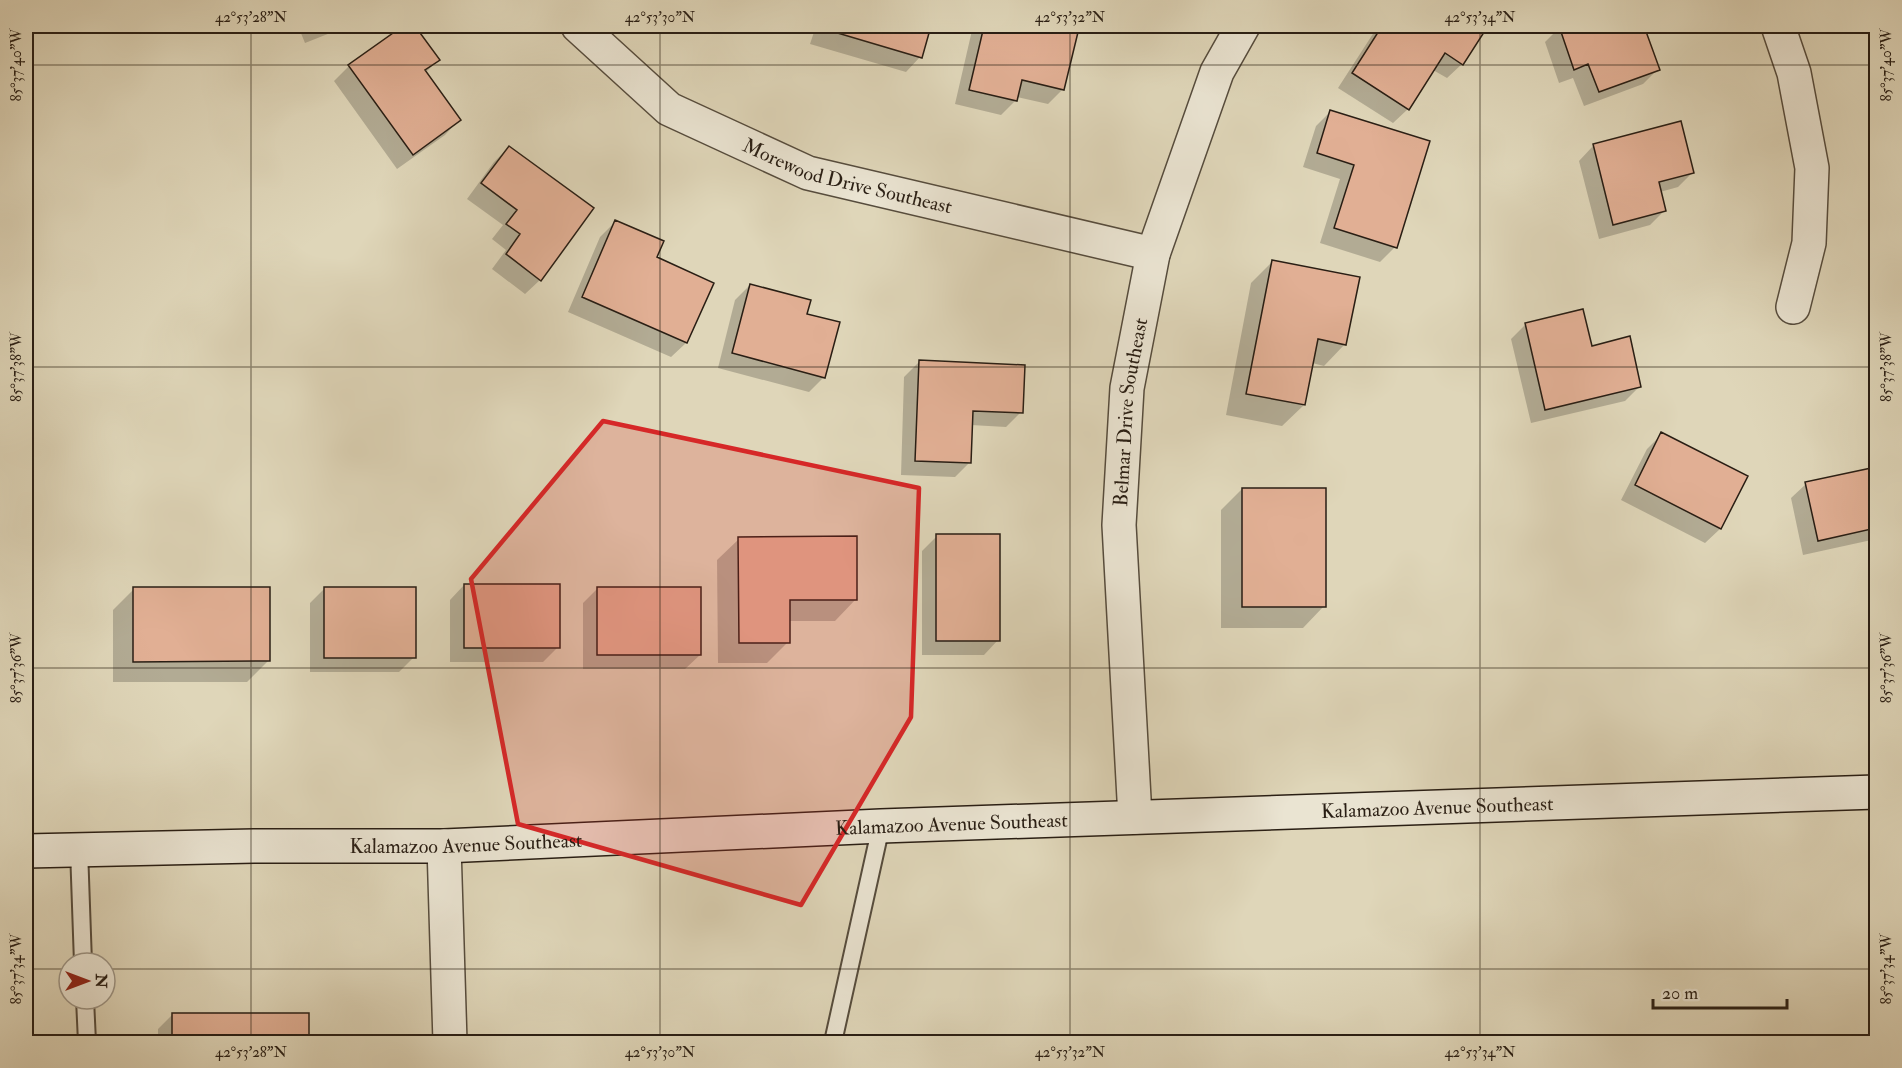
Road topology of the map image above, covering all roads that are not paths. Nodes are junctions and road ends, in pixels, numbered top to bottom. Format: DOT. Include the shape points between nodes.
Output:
graph roads {
  1 [pos="578,26"];
  2 [pos="1244,26"];
  3 [pos="1778,26"];
  4 [pos="1153,254"];
  5 [pos="1793,307"];
  6 [pos="1876,792"];
  7 [pos="1136,817"];
  8 [pos="881,826"];
  9 [pos="444,846"];
  10 [pos="79,849"];
  11 [pos="26,851"];
  12 [pos="83,951"];
  13 [pos="86,1011"];
  14 [pos="87,1042"];
  15 [pos="450,1042"];
  16 [pos="833,1042"];
  1 -- 4 [label="street, Morewood Drive Southeast" via="669,109 808,173"];
  2 -- 4 [label="street, Belmar Drive Southeast" via="1217,72"];
  3 -- 5 [label="street" via="1794,73 1812,168 1809,243"];
  4 -- 7 [label="street, Belmar Drive Southeast" via="1127,388 1119,525"];
  6 -- 7 [label="street, Kalamazoo Avenue Southeast"];
  7 -- 8 [label="street, Kalamazoo Avenue Southeast"];
  8 -- 9 [label="street, Kalamazoo Avenue Southeast"];
  8 -- 16 [label="lane"];
  9 -- 10 [label="street, Kalamazoo Avenue Southeast"];
  9 -- 15 [label="street"];
  10 -- 11 [label="street, Kalamazoo Avenue Southeast"];
  10 -- 12 [label="lane"];
  13 -- 14 [label="lane"];
}
